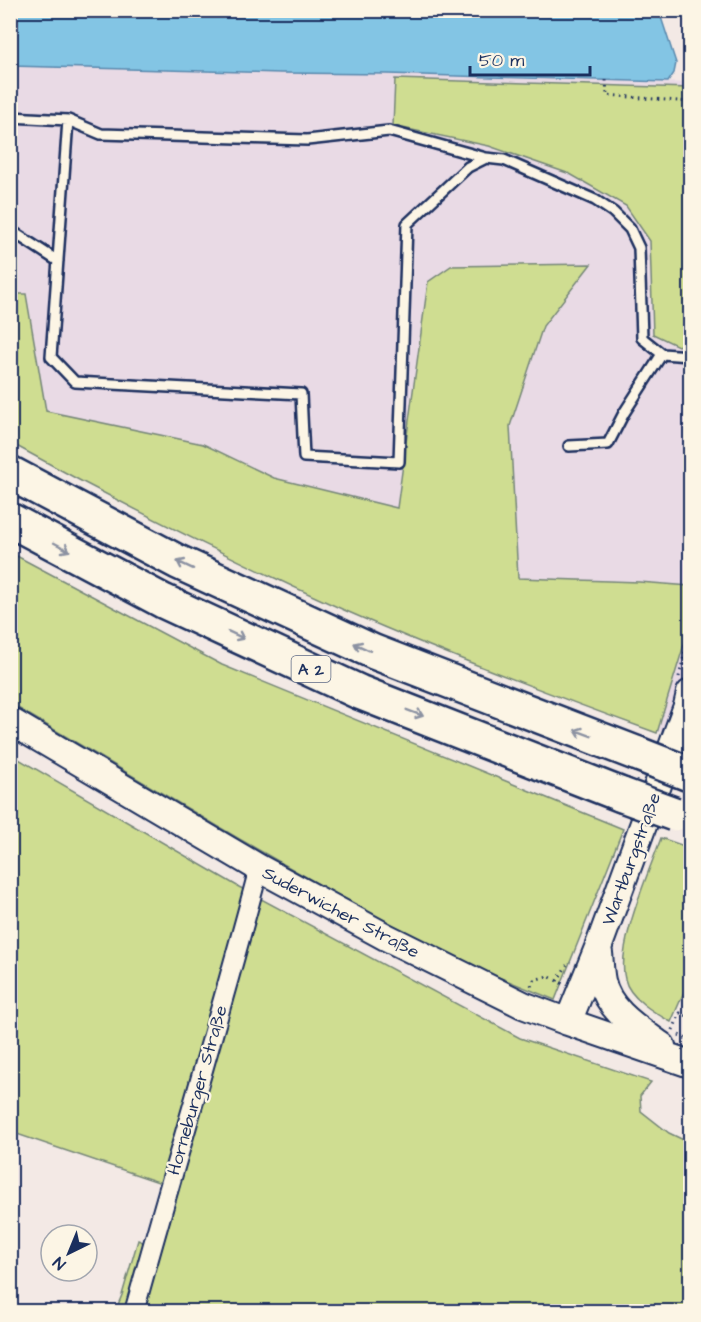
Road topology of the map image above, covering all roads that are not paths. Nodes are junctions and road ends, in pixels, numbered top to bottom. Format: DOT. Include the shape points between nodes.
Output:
graph roads {
  1 [pos="10,117"];
  2 [pos="68,120"];
  3 [pos="486,158"];
  4 [pos="10,230"];
  5 [pos="58,261"];
  6 [pos="662,354"];
  7 [pos="690,356"];
  8 [pos="568,446"];
  9 [pos="10,473"];
  10 [pos="10,520"];
  11 [pos="690,693"];
  12 [pos="10,721"];
  13 [pos="690,774"];
  14 [pos="682,818"];
  15 [pos="259,868"];
  16 [pos="598,948"];
  17 [pos="568,1022"];
  18 [pos="686,1062"];
  19 [pos="134,1311"];
  1 -- 2 [label="lane"];
  2 -- 3 [label="lane" via="101,134 307,140 389,131"];
  2 -- 5 [label="lane"];
  3 -- 5 [label="lane" via="468,167 406,224 399,462 304,457 301,394 75,382 51,357"];
  3 -- 6 [label="lane" via="504,160 595,200 630,229 639,248 642,338"];
  4 -- 5 [label="lane"];
  6 -- 7 [label="lane"];
  6 -- 8 [label="lane" via="608,444"];
  13 -- 9 [label="highway, A 2, one-way, bridge" via="374,652 178,562"];
  10 -- 14 [label="highway, A 2, one-way, bridge" via="163,601 359,692"];
  11 -- 16 [label="main road, Wartburgstraße"];
  12 -- 15 [label="main road, Suderwicher Straße"];
  15 -- 17 [label="main road, Suderwicher Straße" via="386,937 523,1005"];
  15 -- 19 [label="street, Horneburger Straße"];
  16 -- 17 [label="main road, Wartburgstraße"];
  16 -- 18 [label="main road" via="602,983 618,1012"];
  17 -- 18 [label="main road, Suderwicher Straße"];
}
